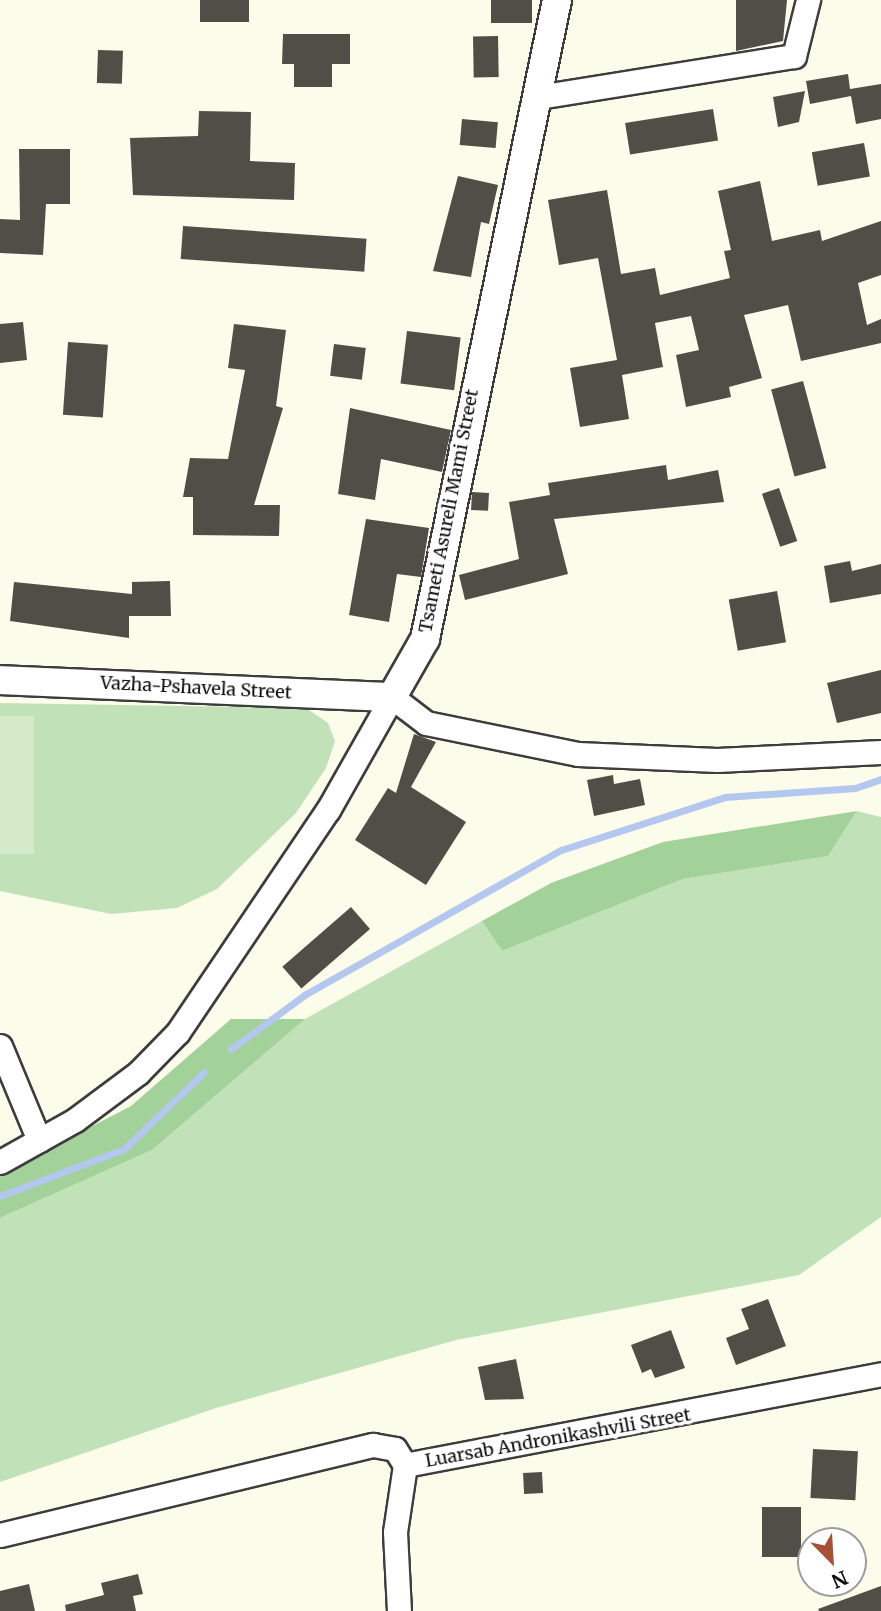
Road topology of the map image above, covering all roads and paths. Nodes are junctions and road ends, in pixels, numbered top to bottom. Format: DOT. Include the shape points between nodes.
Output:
graph roads {
  1 [pos="557,0"];
  2 [pos="808,0"];
  3 [pos="538,97"];
  4 [pos="0,680"];
  5 [pos="392,697"];
  6 [pos="881,752"];
  7 [pos="0,1046"];
  8 [pos="39,1140"];
  9 [pos="0,1162"];
  10 [pos="881,1374"];
  11 [pos="405,1465"];
  12 [pos="0,1535"];
  13 [pos="399,1611"];
  1 -- 3 [label="street, Tsameti Asureli Mami Street"];
  2 -- 3 [label="street" via="794,56"];
  3 -- 5 [label="street, Tsameti Asureli Mami Street" via="453,481 425,639"];
  4 -- 5 [label="street, Vazha-Pshavela Street"];
  5 -- 6 [label="street" via="426,723 579,754 717,760"];
  5 -- 8 [label="street, Tsameti Asureli Mami Street" via="328,810 178,1032 138,1073"];
  7 -- 8 [label="street"];
  8 -- 9 [label="street, Tsameti Asureli Mami Street"];
  10 -- 11 [label="street, Luarsab Andronikashvili Street"];
  11 -- 12 [label="street, Luarsab Andronikashvili Street" via="395,1449 373,1445"];
  11 -- 13 [label="street" via="395,1532"];
}
